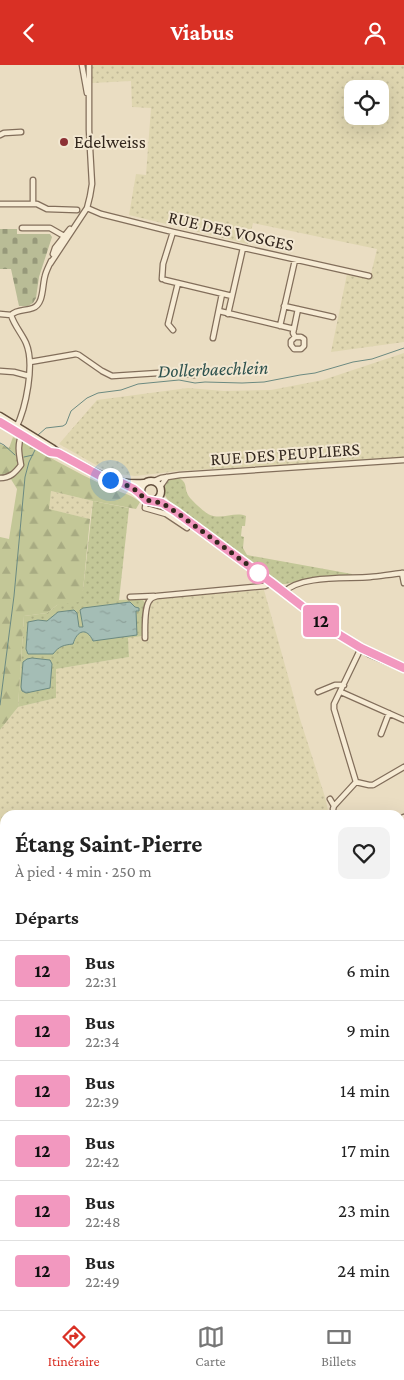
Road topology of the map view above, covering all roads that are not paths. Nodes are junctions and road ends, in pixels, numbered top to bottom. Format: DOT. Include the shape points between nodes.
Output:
graph roads {
  1 [pos="82,65"];
  2 [pos="89,65"];
  3 [pos="89,102"];
  4 [pos="21,132"];
  5 [pos="0,135"];
  6 [pos="33,180"];
  7 [pos="0,204"];
  8 [pos="33,204"];
  9 [pos="87,208"];
  10 [pos="76,210"];
  11 [pos="84,214"];
  12 [pos="22,229"];
  13 [pos="172,232"];
  14 [pos="64,235"];
  15 [pos="243,248"];
  16 [pos="295,260"];
  17 [pos="50,264"];
  18 [pos="369,275"];
  19 [pos="178,283"];
  20 [pos="222,294"];
  21 [pos="232,296"];
  22 [pos="284,306"];
  23 [pos="298,309"];
  24 [pos="219,311"];
  25 [pos="0,314"];
  26 [pos="228,314"];
  27 [pos="11,315"];
  28 [pos="333,317"];
  29 [pos="280,326"];
  30 [pos="294,329"];
  31 [pos="173,330"];
  32 [pos="295,337"];
  33 [pos="213,338"];
  34 [pos="30,362"];
  35 [pos="0,371"];
  36 [pos="194,375"];
  37 [pos="29,376"];
  38 [pos="0,416"];
  39 [pos="0,422"];
  40 [pos="15,429"];
  41 [pos="22,433"];
  42 [pos="404,460"];
  43 [pos="168,476"];
  44 [pos="0,478"];
  45 [pos="154,481"];
  46 [pos="122,483"];
  47 [pos="144,483"];
  48 [pos="160,491"];
  49 [pos="140,494"];
  50 [pos="146,500"];
  51 [pos="154,501"];
  52 [pos="176,512"];
  53 [pos="187,528"];
  54 [pos="403,573"];
  55 [pos="272,583"];
  56 [pos="404,583"];
  57 [pos="284,592"];
  58 [pos="157,596"];
  59 [pos="130,597"];
  60 [pos="144,638"];
  61 [pos="361,648"];
  62 [pos="404,668"];
  63 [pos="344,685"];
  64 [pos="318,692"];
  65 [pos="341,692"];
  66 [pos="389,713"];
  67 [pos="404,719"];
  68 [pos="381,734"];
  69 [pos="404,767"];
  70 [pos="356,782"];
  71 [pos="330,799"];
  72 [pos="334,806"];
  73 [pos="333,810"];
  1 -- 3 [label="street"];
  2 -- 3 [label="street"];
  3 -- 9 [label="street" via="92,184"];
  4 -- 5 [label="street"];
  6 -- 8 [label="street"];
  7 -- 8 [label="street"];
  8 -- 10 [label="street" via="47,209"];
  9 -- 11 [label="street"];
  9 -- 13 [label="street, RUE DES VOSGES"];
  11 -- 14 [label="street"];
  11 -- 17 [label="street"];
  12 -- 14 [label="street" via="50,228"];
  13 -- 15 [label="street, RUE DES VOSGES"];
  13 -- 19 [label="street" via="163,264 163,280"];
  14 -- 17 [label="street"];
  15 -- 16 [label="street, RUE DES VOSGES"];
  15 -- 21 [label="street"];
  16 -- 18 [label="street, RUE DES VOSGES"];
  16 -- 22 [label="street"];
  17 -- 27 [label="street" via="38,304"];
  19 -- 20 [label="street"];
  19 -- 31 [label="street" via="168,324"];
  20 -- 21 [label="street"];
  20 -- 24 [label="street"];
  21 -- 26 [label="street"];
  22 -- 23 [label="street"];
  22 -- 29 [label="street"];
  23 -- 28 [label="street"];
  23 -- 30 [label="street"];
  24 -- 26 [label="street"];
  24 -- 33 [label="street"];
  25 -- 27 [label="street"];
  26 -- 29 [label="street"];
  27 -- 34 [label="street" via="26,343"];
  29 -- 30 [label="street"];
  30 -- 32 [label="street"];
  34 -- 36 [label="street" via="76,354 112,376 174,372"];
  34 -- 37 [label="street"];
  35 -- 37 [label="street"];
  37 -- 40 [label="street" via="22,414"];
  38 -- 40 [label="main road"];
  39 -- 40 [label="main road"];
  40 -- 41 [label="main road"];
  41 -- 44 [label="street" via="18,454 21,465 11,476"];
  41 -- 46 [label="main road" via="50,452"];
  42 -- 43 [label="street, RUE DES PEUPLIERS"];
  43 -- 45 [label="street, RUE DES PEUPLIERS"];
  43 -- 48 [label="street"];
  45 -- 47 [label="main road"];
  45 -- 48 [label="main road"];
  46 -- 47 [label="main road"];
  46 -- 49 [label="main road"];
  47 -- 49 [label="main road"];
  48 -- 51 [label="main road"];
  48 -- 52 [label="main road"];
  49 -- 50 [label="main road"];
  50 -- 51 [label="main road"];
  50 -- 53 [label="street" via="145,508 166,514"];
  51 -- 52 [label="main road"];
  52 -- 55 [label="main road"];
  54 -- 56 [label="street"];
  54 -- 57 [label="street" via="308,580"];
  55 -- 57 [label="main road"];
  55 -- 58 [label="street"];
  57 -- 61 [label="main road"];
  58 -- 59 [label="street"];
  58 -- 60 [label="street" via="150,598 148,603"];
  61 -- 62 [label="main road"];
  61 -- 63 [label="street"];
  63 -- 64 [label="street"];
  63 -- 65 [label="street"];
  65 -- 66 [label="street"];
  65 -- 70 [label="street" via="334,709"];
  66 -- 67 [label="street"];
  66 -- 68 [label="street"];
  69 -- 70 [label="street" via="373,785"];
  70 -- 72 [label="street"];
  71 -- 72 [label="street"];
  72 -- 73 [label="street"];
}
